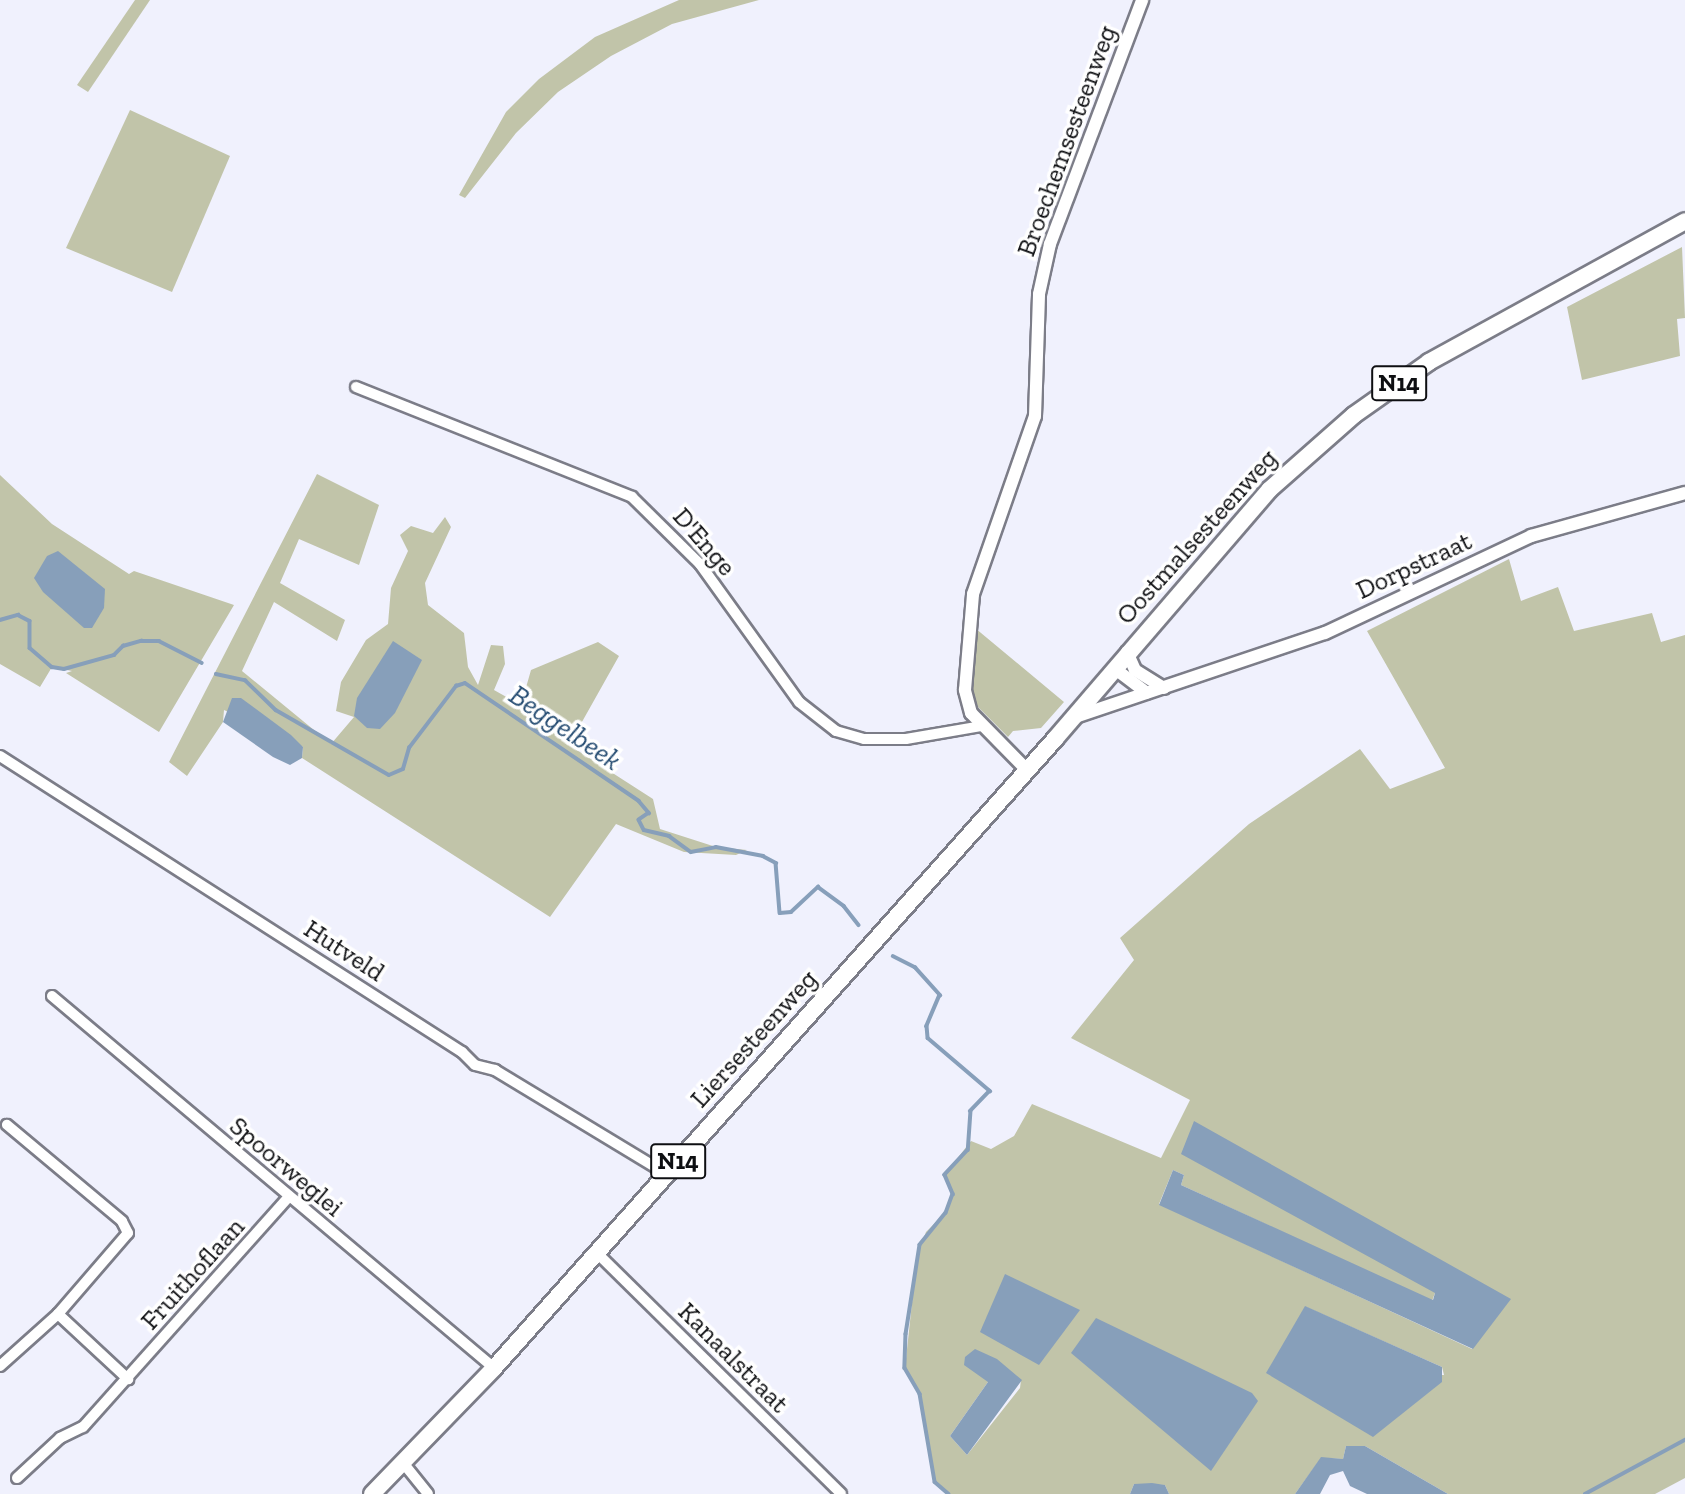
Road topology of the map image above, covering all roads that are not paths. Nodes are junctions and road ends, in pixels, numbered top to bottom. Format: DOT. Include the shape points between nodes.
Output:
graph roads {
  1 [pos="1142,0"];
  2 [pos="1685,221"];
  3 [pos="356,387"];
  4 [pos="1685,493"];
  5 [pos="1127,652"];
  6 [pos="1114,668"];
  7 [pos="1164,688"];
  8 [pos="1147,693"];
  9 [pos="1072,718"];
  10 [pos="981,726"];
  11 [pos="0,756"];
  12 [pos="1025,768"];
  13 [pos="52,996"];
  14 [pos="7,1125"];
  15 [pos="667,1174"];
  16 [pos="289,1197"];
  17 [pos="596,1252"];
  18 [pos="58,1314"];
  19 [pos="0,1366"];
  20 [pos="494,1368"];
  21 [pos="128,1379"];
  22 [pos="404,1464"];
  23 [pos="17,1478"];
  24 [pos="372,1494"];
  25 [pos="428,1494"];
  26 [pos="841,1494"];
  1 -- 10 [label="street, Broechemsesteenweg" via="1050,244 1041,281 1035,416 973,594 965,690 971,713"];
  2 -- 5 [label="main road, Oostmalsesteenweg / N14" via="1499,321 1354,415 1306,454 1236,524"];
  3 -- 10 [label="street, D'Enge" via="632,497 700,564 799,702 836,732 864,739 906,739"];
  4 -- 7 [label="street, Dorpstraat" via="1531,536 1325,633"];
  5 -- 6 [label="main road, Oostmalsesteenweg / N14"];
  5 -- 7 [label="street" via="1135,670"];
  6 -- 8 [label="street"];
  6 -- 9 [label="main road, Oostmalsesteenweg / N14"];
  7 -- 8 [label="street, Dorpstraat"];
  8 -- 9 [label="street, Dorpstraat"];
  9 -- 12 [label="main road, Oostmalsesteenweg / N14"];
  10 -- 12 [label="street, Broechemsesteenweg"];
  11 -- 15 [label="street, Hutveld" via="463,1052 475,1065 495,1070"];
  12 -- 15 [label="main road, Liersesteenweg / N14"];
  13 -- 16 [label="street, Spoorweglei"];
  14 -- 18 [label="street" via="127,1226 124,1241"];
  15 -- 17 [label="main road, Liersesteenweg / N14"];
  16 -- 20 [label="street, Spoorweglei"];
  16 -- 21 [label="street, Fruithoflaan"];
  17 -- 20 [label="main road, Liersesteenweg / N14"];
  17 -- 26 [label="street, Kanaalstraat"];
  18 -- 19 [label="street"];
  18 -- 21 [label="street"];
  20 -- 22 [label="main road, Liersesteenweg / N14"];
  21 -- 23 [label="street, Fruithoflaan" via="83,1427 60,1438"];
  22 -- 24 [label="main road, Liersesteenweg / N14"];
  22 -- 25 [label="street"];
}
